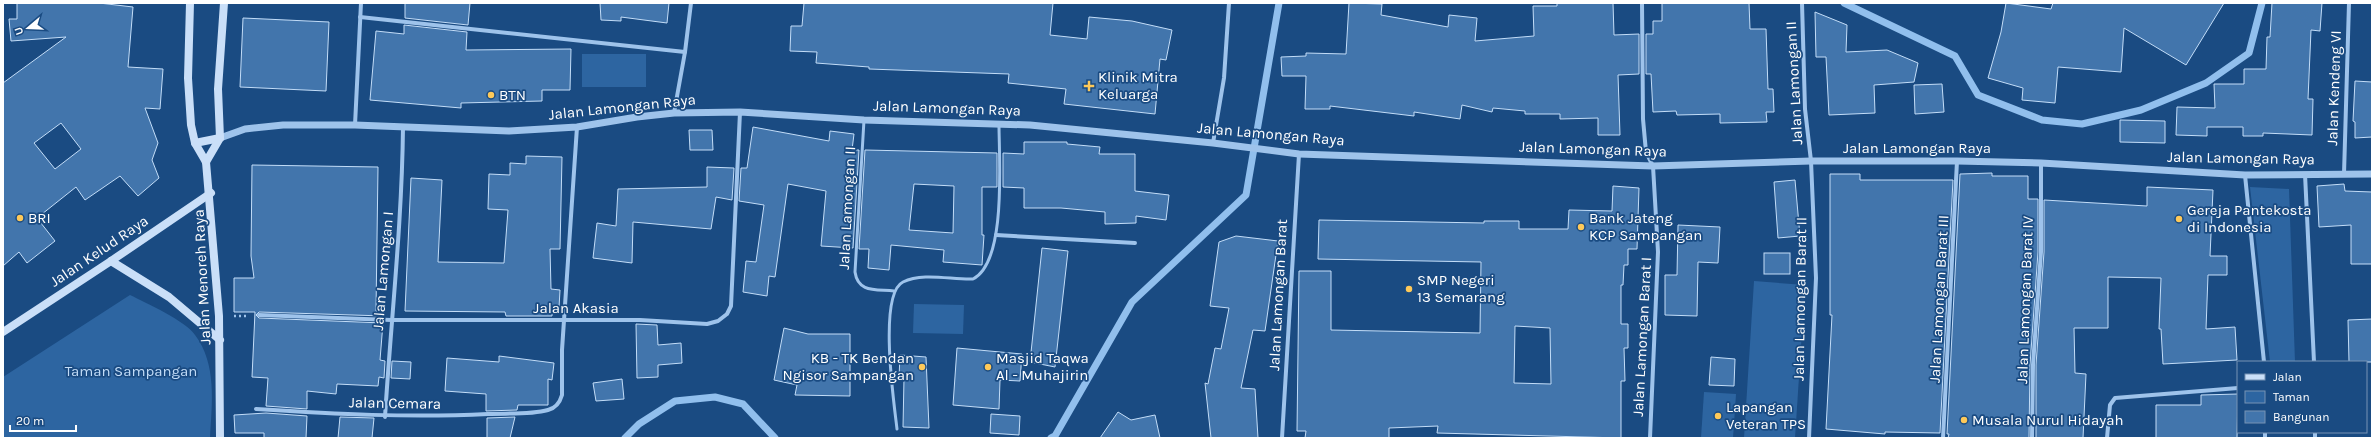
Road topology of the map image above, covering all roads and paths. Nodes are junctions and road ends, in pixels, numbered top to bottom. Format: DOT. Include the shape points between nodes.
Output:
graph roads {
  1 [pos="190,3"];
  2 [pos="224,3"];
  3 [pos="361,3"];
  4 [pos="691,3"];
  5 [pos="1229,3"];
  6 [pos="1642,3"];
  7 [pos="1802,3"];
  8 [pos="2349,3"];
  9 [pos="360,17"];
  10 [pos="685,52"];
  11 [pos="740,112"];
  12 [pos="674,113"];
  13 [pos="864,120"];
  14 [pos="999,123"];
  15 [pos="355,125"];
  16 [pos="403,127"];
  17 [pos="577,127"];
  18 [pos="220,138"];
  19 [pos="1213,142"];
  20 [pos="195,143"];
  21 [pos="1295,153"];
  22 [pos="1812,161"];
  23 [pos="1956,161"];
  24 [pos="206,162"];
  25 [pos="2040,163"];
  26 [pos="1653,166"];
  27 [pos="2305,174"];
  28 [pos="2344,174"];
  29 [pos="2372,174"];
  30 [pos="2245,175"];
  31 [pos="210,193"];
  32 [pos="996,235"];
  33 [pos="1135,243"];
  34 [pos="112,262"];
  35 [pos="894,291"];
  36 [pos="219,316"];
  37 [pos="259,316"];
  38 [pos="390,320"];
  39 [pos="565,320"];
  40 [pos="3,332"];
  41 [pos="220,340"];
  42 [pos="2264,361"];
  43 [pos="2314,361"];
  44 [pos="2237,388"];
  45 [pos="256,409"];
  46 [pos="385,417"];
  47 [pos="897,429"];
  48 [pos="220,438"];
  49 [pos="1282,438"];
  50 [pos="1650,438"];
  51 [pos="1809,438"];
  52 [pos="1943,438"];
  53 [pos="2032,438"];
  54 [pos="2107,438"];
  1 -- 20 [label="main road, Jalan Menoreh Raya" via="188,78 191,125"];
  2 -- 18 [label="main road" via="218,89"];
  3 -- 9 [label="street"];
  4 -- 10 [label="street"];
  5 -- 19 [label="street" via="1224,78"];
  6 -- 26 [label="street" via="1643,119 1646,152"];
  7 -- 22 [label="street, Jalan Lamongan II" via="1805,109"];
  8 -- 28 [label="street, Jalan Kendeng VI"];
  9 -- 10 [label="street"];
  9 -- 15 [label="street"];
  10 -- 12 [label="street"];
  11 -- 12 [label="street, Jalan Lamongan Raya"];
  11 -- 13 [label="street, Jalan Lamongan Raya"];
  11 -- 39 [label="street, Jalan Akasia" via="731,306 727,314 718,321 707,324"];
  12 -- 17 [label="street, Jalan Lamongan Raya"];
  13 -- 14 [label="street, Jalan Lamongan Raya"];
  13 -- 35 [label="lane, Jalan Lamongan II" via="856,282 863,287"];
  14 -- 19 [label="street, Jalan Lamongan Raya"];
  14 -- 32 [label="lane" via="1000,191"];
  15 -- 16 [label="street, Jalan Lamongan Raya"];
  15 -- 18 [label="street, Jalan Lamongan Raya" via="260,126"];
  16 -- 17 [label="street, Jalan Lamongan Raya" via="509,132"];
  16 -- 38 [label="street, Jalan Lamongan I" via="402,191"];
  17 -- 39 [label="street"];
  18 -- 20 [label="main road, Jalan Lamongan Raya"];
  18 -- 24 [label="main road"];
  19 -- 21 [label="street, Jalan Lamongan Raya"];
  20 -- 24 [label="main road, Jalan Menoreh Raya"];
  21 -- 26 [label="street, Jalan Lamongan Raya"];
  21 -- 49 [label="street, Jalan Lamongan Barat"];
  22 -- 23 [label="street, Jalan Lamongan Raya"];
  22 -- 26 [label="street, Jalan Lamongan Raya"];
  22 -- 51 [label="street, Jalan Lamongan Barat II" via="1816,278"];
  23 -- 25 [label="street, Jalan Lamongan Raya"];
  23 -- 52 [label="street, Jalan Lamongan Barat III"];
  24 -- 31 [label="main road, Jalan Menoreh Raya"];
  25 -- 30 [label="street, Jalan Lamongan Raya"];
  25 -- 53 [label="street, Jalan Lamongan Barat IV" via="2041,252"];
  26 -- 50 [label="street, Jalan Lamongan Barat I" via="1658,252"];
  27 -- 28 [label="street, Jalan Lamongan Raya"];
  27 -- 30 [label="street, Jalan Lamongan Raya"];
  27 -- 43 [label="street"];
  28 -- 29 [label="street, Jalan Lamongan Raya"];
  30 -- 42 [label="street"];
  31 -- 34 [label="main road, Jalan Kelud Raya"];
  31 -- 36 [label="main road, Jalan Menoreh Raya"];
  32 -- 33 [label="street"];
  32 -- 35 [label="lane" via="987,266 978,276 965,279 912,279 898,285"];
  34 -- 40 [label="main road, Jalan Kelud Raya"];
  34 -- 41 [label="main road" via="169,297"];
  35 -- 47 [label="lane" via="891,301 890,349"];
  36 -- 37 [label="path"];
  36 -- 41 [label="main road, Jalan Menoreh Raya"];
  37 -- 38 [label="street, Jalan Akasia"];
  38 -- 39 [label="street, Jalan Akasia"];
  38 -- 46 [label="street, Jalan Lamongan I"];
  39 -- 46 [label="street, Jalan Cemara" via="562,395 554,406 543,411"];
  41 -- 48 [label="main road, Jalan Menoreh Raya"];
  44 -- 54 [label="street" via="2115,398 2110,405"];
  45 -- 46 [label="street, Jalan Cemara"];
}
